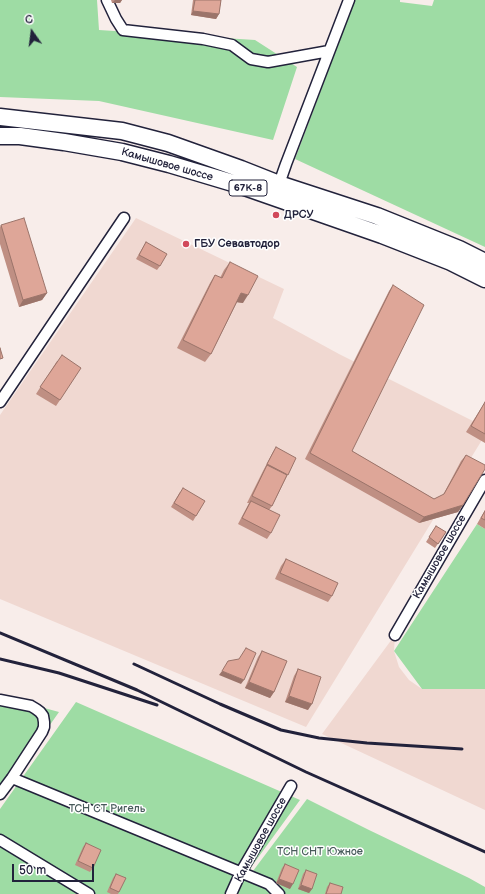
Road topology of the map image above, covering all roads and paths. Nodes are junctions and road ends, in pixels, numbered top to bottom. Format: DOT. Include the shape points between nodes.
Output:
graph roads {
  1 [pos="107,0"];
  2 [pos="349,0"];
  3 [pos="329,51"];
  4 [pos="0,117"];
  5 [pos="0,136"];
  6 [pos="20,136"];
  7 [pos="0,142"];
  8 [pos="279,184"];
  9 [pos="124,218"];
  10 [pos="485,262"];
  11 [pos="485,279"];
  12 [pos="0,402"];
  13 [pos="485,480"];
  14 [pos="394,635"];
  15 [pos="0,700"];
  16 [pos="12,778"];
  17 [pos="291,786"];
  18 [pos="0,794"];
  19 [pos="0,840"];
  20 [pos="241,872"];
  21 [pos="89,894"];
  22 [pos="231,894"];
  23 [pos="279,894"];
  1 -- 3 [label="street" via="123,30 232,45 251,59 268,62"];
  2 -- 3 [label="street"];
  3 -- 8 [label="street"];
  4 -- 8 [label="main road, Камышовое шоссе / 67К-8" via="122,131 168,143"];
  5 -- 6 [label="main road, Камышовое шоссе / 67К-8"];
  6 -- 7 [label="main road"];
  6 -- 11 [label="main road, Камышовое шоссе / 67К-8" via="122,152 236,184 382,235 451,262"];
  8 -- 10 [label="main road, Камышовое шоссе / 67К-8" via="377,216"];
  9 -- 12 [label="street"];
  13 -- 14 [label="street, Камышовое шоссе"];
  15 -- 16 [label="street" via="36,708 43,716 44,722 42,732"];
  16 -- 18 [label="street"];
  16 -- 20 [label="street"];
  17 -- 20 [label="street, Камышовое шоссе"];
  19 -- 21 [label="street"];
  20 -- 22 [label="street, Камышовое шоссе"];
  20 -- 23 [label="street" via="270,884"];
}
